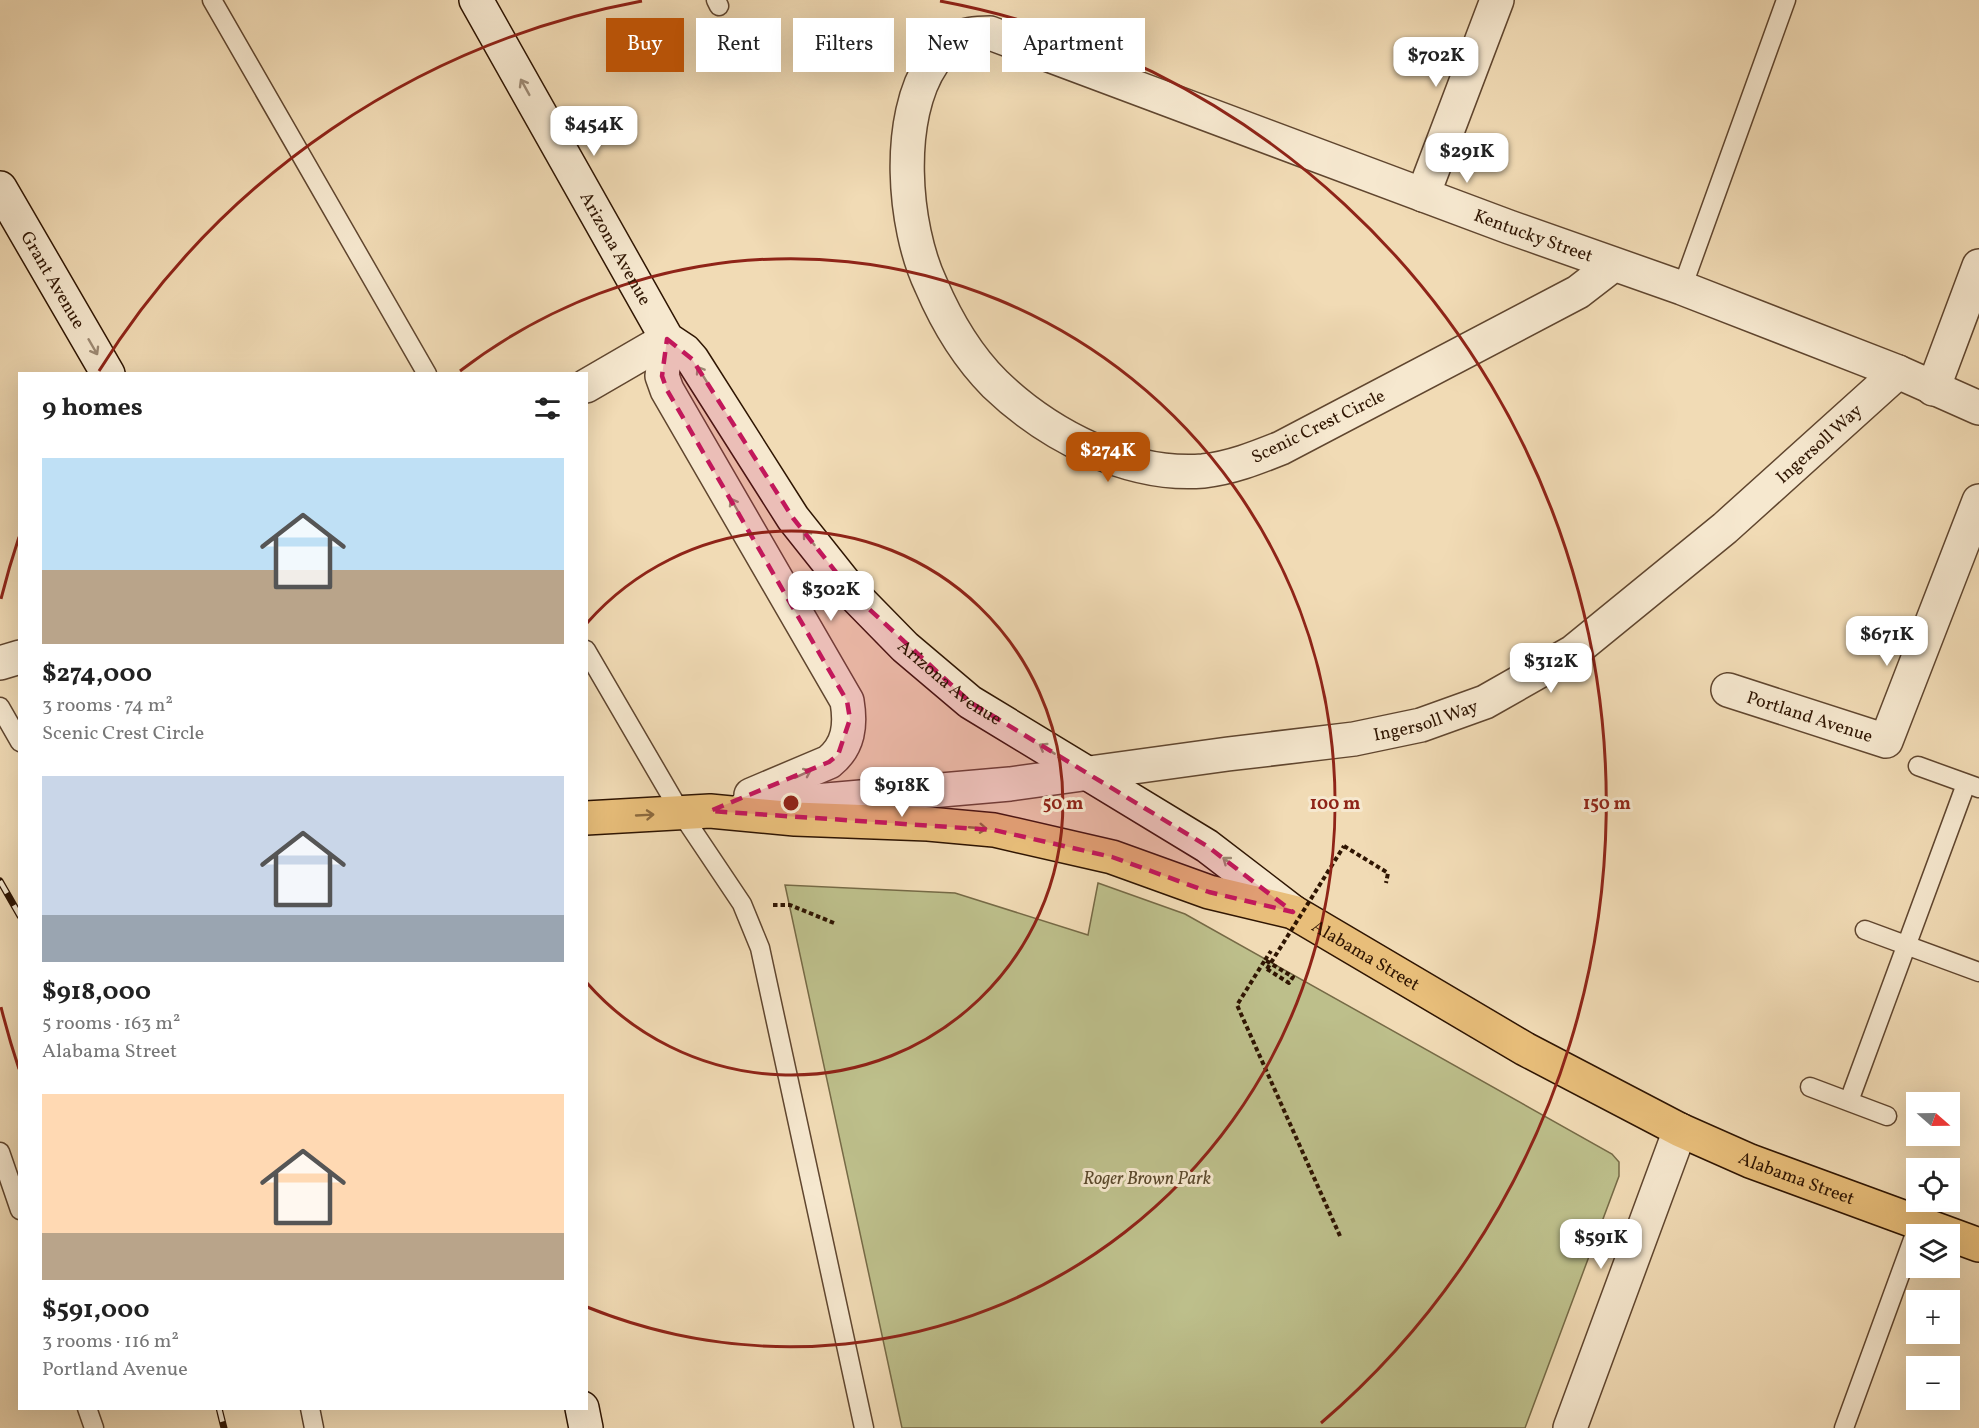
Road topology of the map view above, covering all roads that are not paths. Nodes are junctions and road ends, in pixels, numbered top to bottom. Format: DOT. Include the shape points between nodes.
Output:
graph roads {
  1 [pos="212,0"];
  2 [pos="476,0"];
  3 [pos="1497,0"];
  4 [pos="1786,0"];
  5 [pos="990,33"];
  6 [pos="926,72"];
  7 [pos="0,188"];
  8 [pos="1423,195"];
  9 [pos="1613,265"];
  10 [pos="1979,266"];
  11 [pos="1682,288"];
  12 [pos="668,339"];
  13 [pos="107,372"];
  14 [pos="426,372"];
  15 [pos="1898,372"];
  16 [pos="588,385"];
  17 [pos="1933,389"];
  18 [pos="1979,408"];
  19 [pos="1979,501"];
  20 [pos="588,653"];
  21 [pos="18,658"];
  22 [pos="0,663"];
  23 [pos="1728,690"];
  24 [pos="0,707"];
  25 [pos="18,738"];
  26 [pos="1918,766"];
  27 [pos="1088,775"];
  28 [pos="1973,786"];
  29 [pos="695,812"];
  30 [pos="588,818"];
  31 [pos="1293,912"];
  32 [pos="1865,930"];
  33 [pos="1907,945"];
  34 [pos="1979,972"];
  35 [pos="1810,1086"];
  36 [pos="1849,1101"];
  37 [pos="1887,1116"];
  38 [pos="1680,1130"];
  39 [pos="0,1152"];
  40 [pos="18,1204"];
  41 [pos="1919,1223"];
  42 [pos="1979,1245"];
  43 [pos="88,1410"];
  44 [pos="310,1410"];
  45 [pos="582,1410"];
  46 [pos="94,1428"];
  47 [pos="314,1428"];
  48 [pos="586,1428"];
  49 [pos="864,1428"];
  50 [pos="1570,1428"];
  51 [pos="1844,1428"];
  1 -- 14 [label="lane"];
  12 -- 2 [label="street, Arizona Avenue, one-way"];
  3 -- 8 [label="street"];
  4 -- 11 [label="lane"];
  5 -- 8 [label="street, Kentucky Street"];
  6 -- 9 [label="street, Scenic Crest Circle" via="910,122 907,183 917,246 930,285 962,344 995,383 1044,423 1082,446 1127,463 1203,471 1244,463 1281,448 1578,292"];
  7 -- 13 [label="street, Grant Avenue, one-way"];
  8 -- 9 [label="street, Kentucky Street"];
  9 -- 11 [label="street, Kentucky Street"];
  10 -- 17 [label="street"];
  11 -- 15 [label="street, Kentucky Street"];
  12 -- 16 [label="street"];
  27 -- 12 [label="street, Arizona Avenue, one-way" via="970,702 905,647 855,596 793,518 692,359"];
  29 -- 12 [label="street, one-way" via="829,762 838,755 850,719 847,701 668,390 663,376"];
  15 -- 17 [label="street, Kentucky Street"];
  15 -- 27 [label="street, Ingersoll Way" via="1725,528 1573,652 1485,702 1420,725 1354,739"];
  17 -- 18 [label="street, Kentucky Street"];
  19 -- 23 [label="street, Portland Avenue" via="1886,741"];
  20 -- 29 [label="lane"];
  21 -- 22 [label="street"];
  24 -- 25 [label="lane"];
  26 -- 28 [label="lane"];
  27 -- 29 [label="street, Alabama Street"];
  31 -- 27 [label="street, Arizona Avenue, one-way" via="1207,846"];
  28 -- 33 [label="lane"];
  30 -- 29 [label="main road, Alabama Street, one-way"];
  29 -- 31 [label="main road, Alabama Street, one-way" via="994,830 1112,857 1209,892"];
  29 -- 49 [label="lane" via="760,948"];
  31 -- 38 [label="main road, Alabama Street" via="1525,1049"];
  32 -- 33 [label="lane"];
  33 -- 34 [label="lane"];
  33 -- 36 [label="lane"];
  35 -- 36 [label="lane"];
  36 -- 37 [label="lane"];
  38 -- 41 [label="main road, Alabama Street" via="1750,1161"];
  38 -- 50 [label="street"];
  39 -- 40 [label="lane"];
  41 -- 42 [label="main road, Alabama Street"];
  41 -- 51 [label="lane"];
  43 -- 46 [label="lane"];
  44 -- 47 [label="lane"];
  45 -- 48 [label="street"];
}
